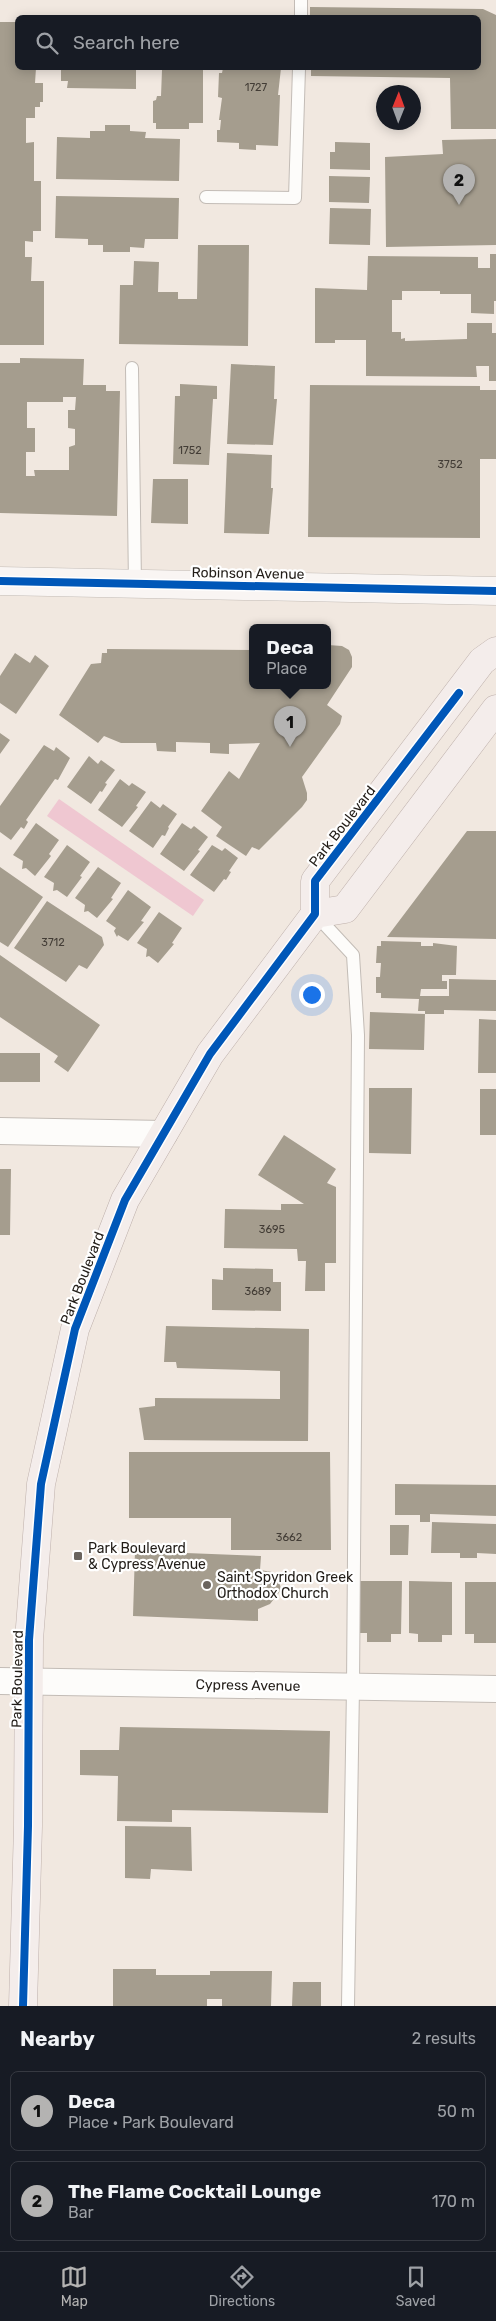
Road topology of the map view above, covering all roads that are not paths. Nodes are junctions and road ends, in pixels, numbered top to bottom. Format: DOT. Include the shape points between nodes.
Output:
graph roads {
  1 [pos="301,0"];
  2 [pos="301,15"];
  3 [pos="299,70"];
  4 [pos="206,197"];
  5 [pos="132,368"];
  6 [pos="0,581"];
  7 [pos="134,584"];
  8 [pos="496,591"];
  9 [pos="496,651"];
  10 [pos="496,709"];
  11 [pos="315,914"];
  12 [pos="0,1131"];
  13 [pos="164,1134"];
  14 [pos="0,1681"];
  15 [pos="28,1682"];
  16 [pos="353,1686"];
  17 [pos="496,1689"];
  18 [pos="23,2006"];
  19 [pos="348,2006"];
  1 -- 2 [label="lane"];
  3 -- 4 [label="lane" via="296,198"];
  5 -- 7 [label="lane"];
  6 -- 7 [label="main road, Robinson Avenue"];
  7 -- 8 [label="main road, Robinson Avenue"];
  9 -- 11 [label="main road, Park Boulevard" via="482,661 315,881"];
  10 -- 11 [label="main road" via="345,910"];
  11 -- 13 [label="main road, Park Boulevard" via="210,1054"];
  11 -- 16 [label="lane" via="353,955 358,1035 360,1422"];
  12 -- 13 [label="street"];
  13 -- 15 [label="main road, Park Boulevard" via="125,1200 75,1329 41,1484"];
  14 -- 15 [label="street, Cypress Avenue"];
  15 -- 16 [label="street, Cypress Avenue"];
  15 -- 18 [label="main road, Park Boulevard"];
  16 -- 17 [label="street, Cypress Avenue"];
  16 -- 19 [label="lane"];
}
